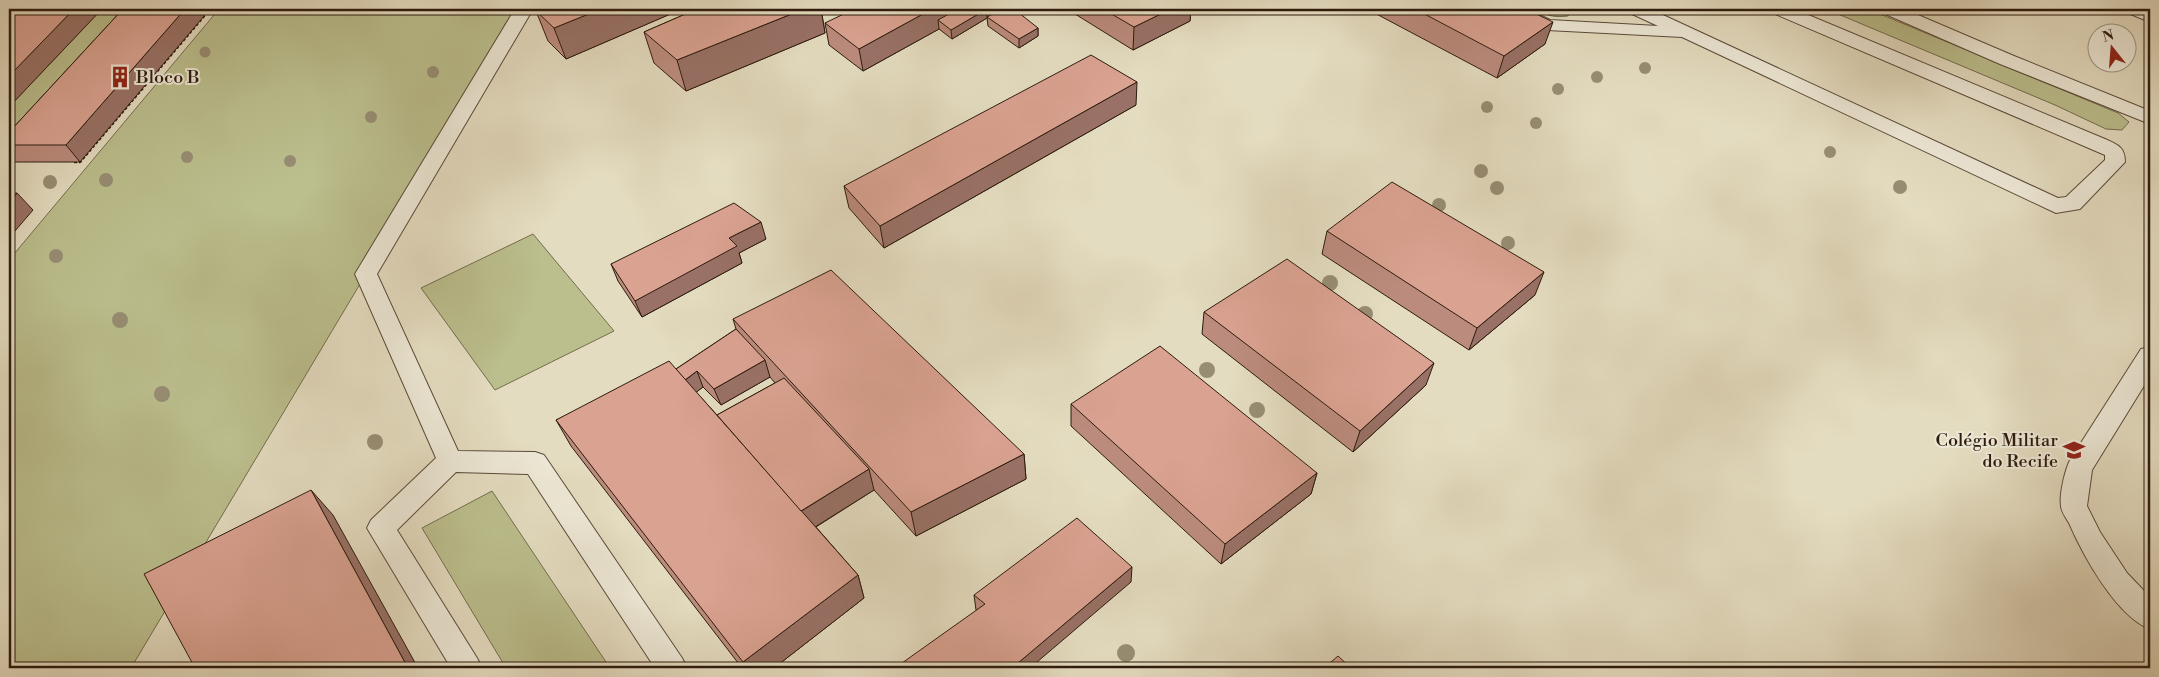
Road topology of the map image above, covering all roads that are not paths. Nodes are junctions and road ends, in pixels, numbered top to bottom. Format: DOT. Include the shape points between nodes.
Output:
graph roads {
  1 [pos="524,9"];
  2 [pos="1512,9"];
  3 [pos="1636,9"];
  4 [pos="1779,9"];
  5 [pos="1889,9"];
  6 [pos="2134,9"];
  7 [pos="2150,16"];
  8 [pos="1691,34"];
  9 [pos="2150,118"];
  10 [pos="2150,356"];
  11 [pos="450,461"];
  12 [pos="2150,616"];
  13 [pos="467,668"];
  14 [pos="672,668"];
  1 -- 11 [label="lane" via="366,274"];
  2 -- 8 [label="lane" via="1547,26"];
  3 -- 8 [label="lane"];
  4 -- 8 [label="lane" via="2098,144 2115,152 2115,162 2072,204 2056,206"];
  5 -- 9 [label="lane"];
  6 -- 7 [label="lane"];
  10 -- 12 [label="lane" via="2079,468 2074,506 2090,540 2117,582"];
  11 -- 13 [label="lane" via="381,528"];
  11 -- 14 [label="lane" via="535,463"];
}
